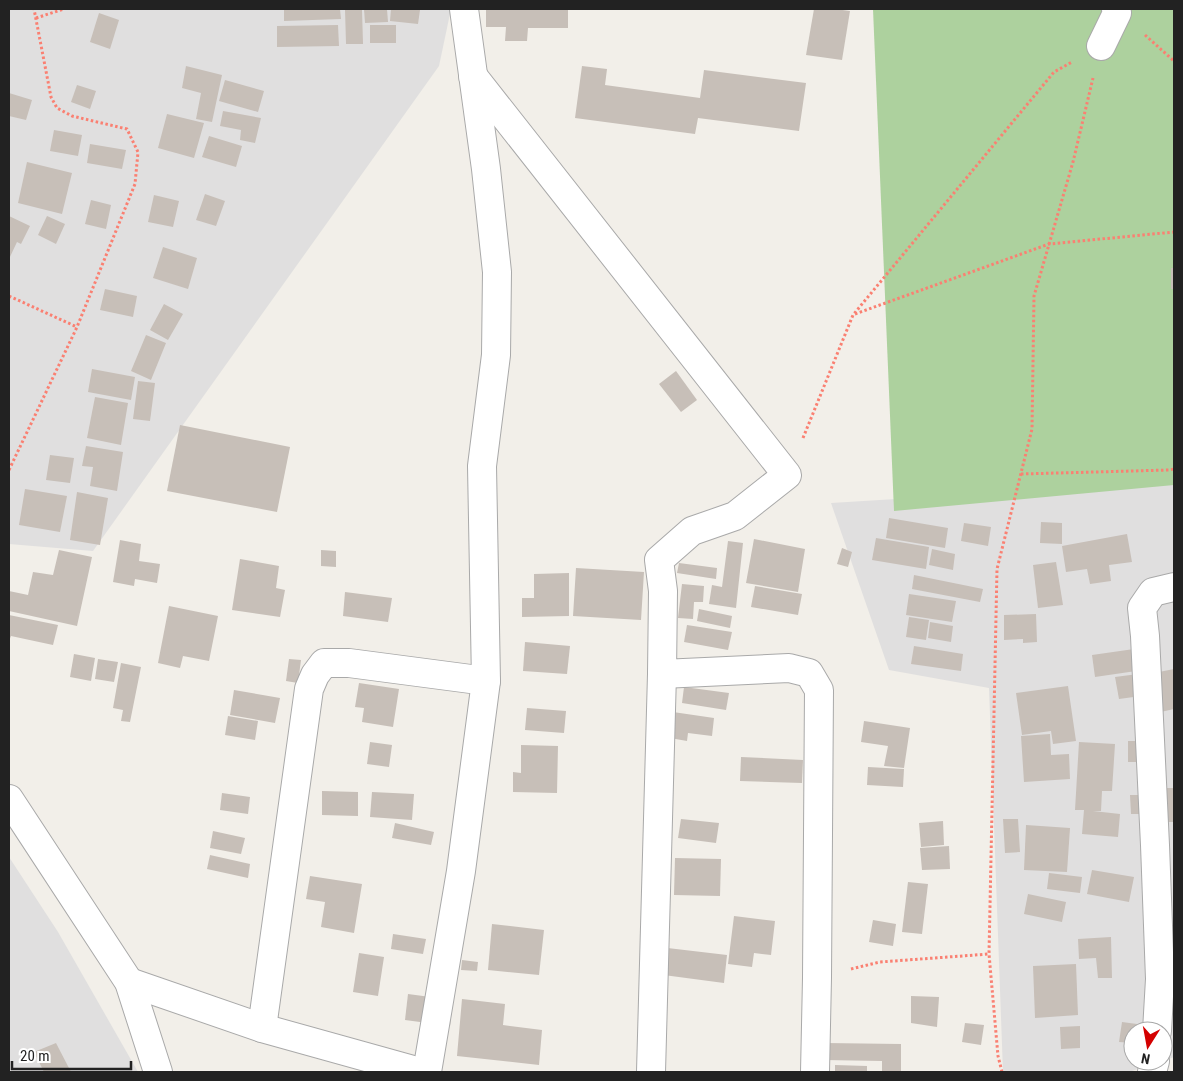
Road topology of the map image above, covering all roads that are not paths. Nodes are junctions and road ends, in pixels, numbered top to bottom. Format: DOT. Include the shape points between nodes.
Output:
graph roads {
  1 [pos="464,9"];
  2 [pos="1116,9"];
  3 [pos="1101,46"];
  4 [pos="473,76"];
  5 [pos="1174,587"];
  6 [pos="662,674"];
  7 [pos="486,681"];
  8 [pos="9,799"];
  9 [pos="129,982"];
  10 [pos="1158,1021"];
  11 [pos="262,1028"];
  12 [pos="158,1072"];
  13 [pos="420,1072"];
  14 [pos="427,1072"];
  15 [pos="651,1072"];
  16 [pos="815,1072"];
  1 -- 4 [label="street"];
  2 -- 3 [label="street"];
  4 -- 6 [label="street" via="787,475 735,516 692,531 660,560"];
  4 -- 7 [label="street" via="496,272 496,355 482,466"];
  5 -- 10 [label="street" via="1153,592 1142,608 1159,950"];
  6 -- 15 [label="street"];
  6 -- 16 [label="street" via="790,668 809,673 820,690"];
  7 -- 11 [label="street" via="349,663 324,663 315,674 309,689"];
  7 -- 14 [label="street" via="461,871"];
  8 -- 9 [label="street"];
  9 -- 11 [label="street"];
  9 -- 12 [label="street"];
  11 -- 13 [label="street"];
}
